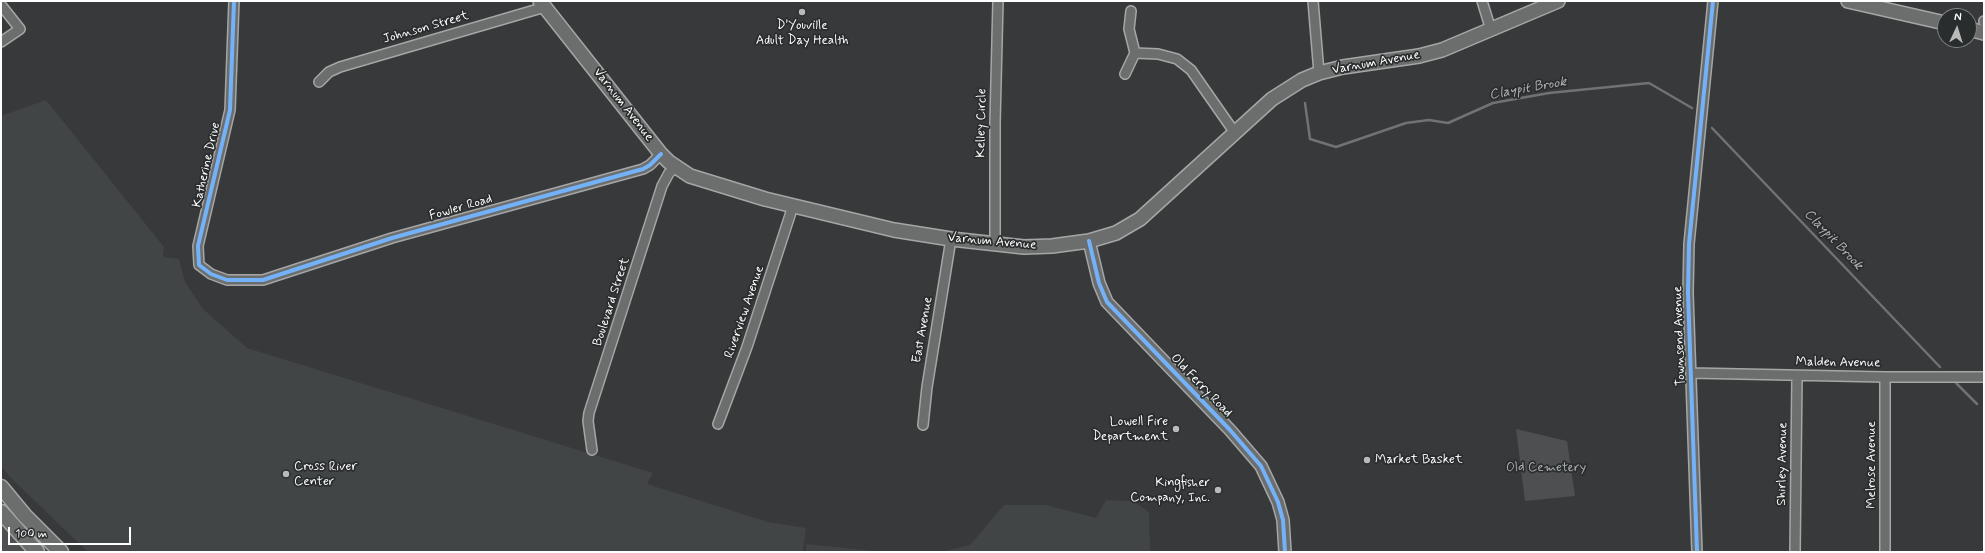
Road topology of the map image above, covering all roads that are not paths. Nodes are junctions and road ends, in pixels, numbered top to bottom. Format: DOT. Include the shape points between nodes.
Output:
graph roads {
  1 [pos="234,1"];
  2 [pos="998,1"];
  3 [pos="1313,1"];
  4 [pos="1482,1"];
  5 [pos="1558,1"];
  6 [pos="1713,1"];
  7 [pos="1848,1"];
  8 [pos="543,4"];
  9 [pos="1,5"];
  10 [pos="1131,11"];
  11 [pos="1937,22"];
  12 [pos="1491,30"];
  13 [pos="1,42"];
  14 [pos="1135,53"];
  15 [pos="1318,73"];
  16 [pos="1125,74"];
  17 [pos="319,82"];
  18 [pos="1235,133"];
  19 [pos="661,154"];
  20 [pos="676,167"];
  21 [pos="793,206"];
  22 [pos="951,239"];
  23 [pos="1090,240"];
  24 [pos="995,244"];
  25 [pos="263,280"];
  26 [pos="1691,373"];
  27 [pos="1797,376"];
  28 [pos="1885,377"];
  29 [pos="1984,377"];
  30 [pos="718,424"];
  31 [pos="923,426"];
  32 [pos="592,450"];
  33 [pos="1,487"];
  34 [pos="1,512"];
  35 [pos="37,552"];
  36 [pos="61,552"];
  37 [pos="1285,552"];
  38 [pos="1697,552"];
  39 [pos="1795,552"];
  40 [pos="1885,552"];
  1 -- 25 [label="street, Katherine Drive" via="230,110 198,246 200,265 211,274 227,280"];
  2 -- 24 [label="street, Kelley Circle"];
  3 -- 15 [label="street"];
  4 -- 12 [label="street"];
  5 -- 12 [label="main road, Varnum Avenue"];
  6 -- 26 [label="street, Townsend Avenue" via="1688,244"];
  7 -- 11 [label="main road"];
  8 -- 17 [label="street, Johnson Street" via="340,67 329,72"];
  8 -- 19 [label="main road, Varnum Avenue"];
  9 -- 13 [label="street" via="20,29"];
  10 -- 14 [label="street" via="1130,29"];
  12 -- 15 [label="main road, Varnum Avenue" via="1442,50 1418,56"];
  14 -- 16 [label="street"];
  14 -- 18 [label="street" via="1158,54 1177,59 1191,70"];
  15 -- 18 [label="main road, Varnum Avenue" via="1276,95"];
  18 -- 23 [label="main road, Varnum Avenue" via="1140,219 1116,233"];
  19 -- 20 [label="main road, Varnum Avenue"];
  19 -- 25 [label="street, Fowler Road" via="650,165 629,173 392,238"];
  20 -- 21 [label="main road, Varnum Avenue" via="704,181"];
  20 -- 32 [label="street, Boulevard Street" via="669,173 662,186 589,413"];
  21 -- 22 [label="main road, Varnum Avenue" via="894,230"];
  21 -- 30 [label="street, Riverview Avenue" via="747,347"];
  22 -- 24 [label="main road, Varnum Avenue"];
  22 -- 31 [label="street, East Avenue"];
  23 -- 24 [label="main road, Varnum Avenue" via="1040,246"];
  23 -- 37 [label="street, Old Ferry Road" via="1099,283 1107,302 1230,430 1261,466 1278,502 1283,520"];
  26 -- 27 [label="street, Malden Avenue"];
  26 -- 38 [label="street, Townsend Avenue"];
  27 -- 28 [label="street, Malden Avenue"];
  27 -- 39 [label="street, Shirley Avenue"];
  28 -- 29 [label="street, Malden Avenue"];
  28 -- 40 [label="street, Melrose Avenue"];
  33 -- 36 [label="main road" via="25,516"];
  34 -- 35 [label="main road"];
}
